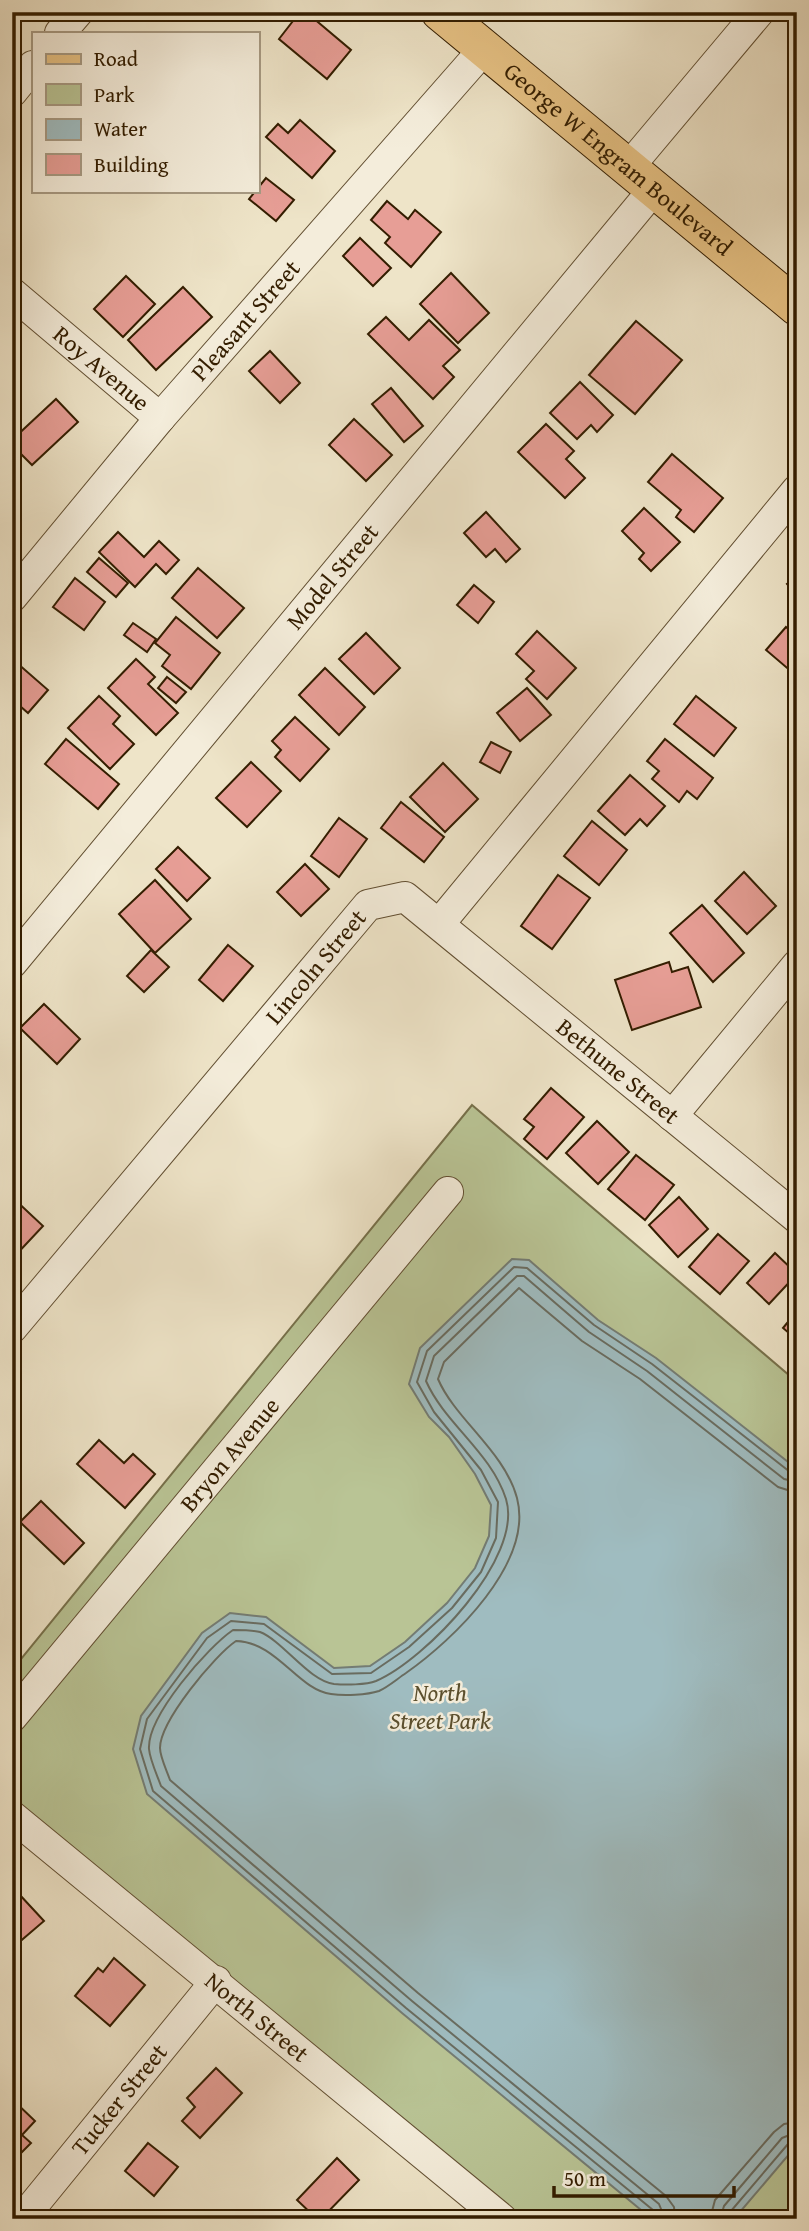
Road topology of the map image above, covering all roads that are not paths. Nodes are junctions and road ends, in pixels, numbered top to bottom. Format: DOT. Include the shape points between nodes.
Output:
graph roads {
  1 [pos="78,12"];
  2 [pos="440,12"];
  3 [pos="759,12"];
  4 [pos="61,32"];
  5 [pos="484,49"];
  6 [pos="32,67"];
  7 [pos="12,92"];
  8 [pos="641,179"];
  9 [pos="12,293"];
  10 [pos="797,307"];
  11 [pos="160,418"];
  12 [pos="797,490"];
  13 [pos="12,597"];
  14 [pos="440,923"];
  15 [pos="12,963"];
  16 [pos="797,965"];
  17 [pos="672,1116"];
  18 [pos="447,1192"];
  19 [pos="797,1218"];
  20 [pos="12,1328"];
  21 [pos="12,1717"];
  22 [pos="12,1816"];
  23 [pos="216,1981"];
  24 [pos="22,2219"];
  25 [pos="502,2219"];
  1 -- 4 [label="street"];
  2 -- 5 [label="main road, George W Engram Boulevard"];
  3 -- 8 [label="street, Model Street"];
  5 -- 8 [label="main road, George W Engram Boulevard"];
  5 -- 11 [label="street, Pleasant Street"];
  6 -- 7 [label="street"];
  8 -- 10 [label="main road, George W Engram Boulevard"];
  8 -- 15 [label="street, Model Street"];
  9 -- 11 [label="street, Roy Avenue"];
  11 -- 13 [label="street, Pleasant Street"];
  12 -- 14 [label="street"];
  14 -- 17 [label="street, Bethune Street"];
  14 -- 20 [label="street, Lincoln Street" via="405,897 368,905"];
  16 -- 17 [label="street"];
  17 -- 19 [label="street, Bethune Street"];
  18 -- 21 [label="street, Bryon Avenue"];
  22 -- 23 [label="street, North Street"];
  23 -- 24 [label="street, Tucker Street"];
  23 -- 25 [label="street, North Street"];
}
